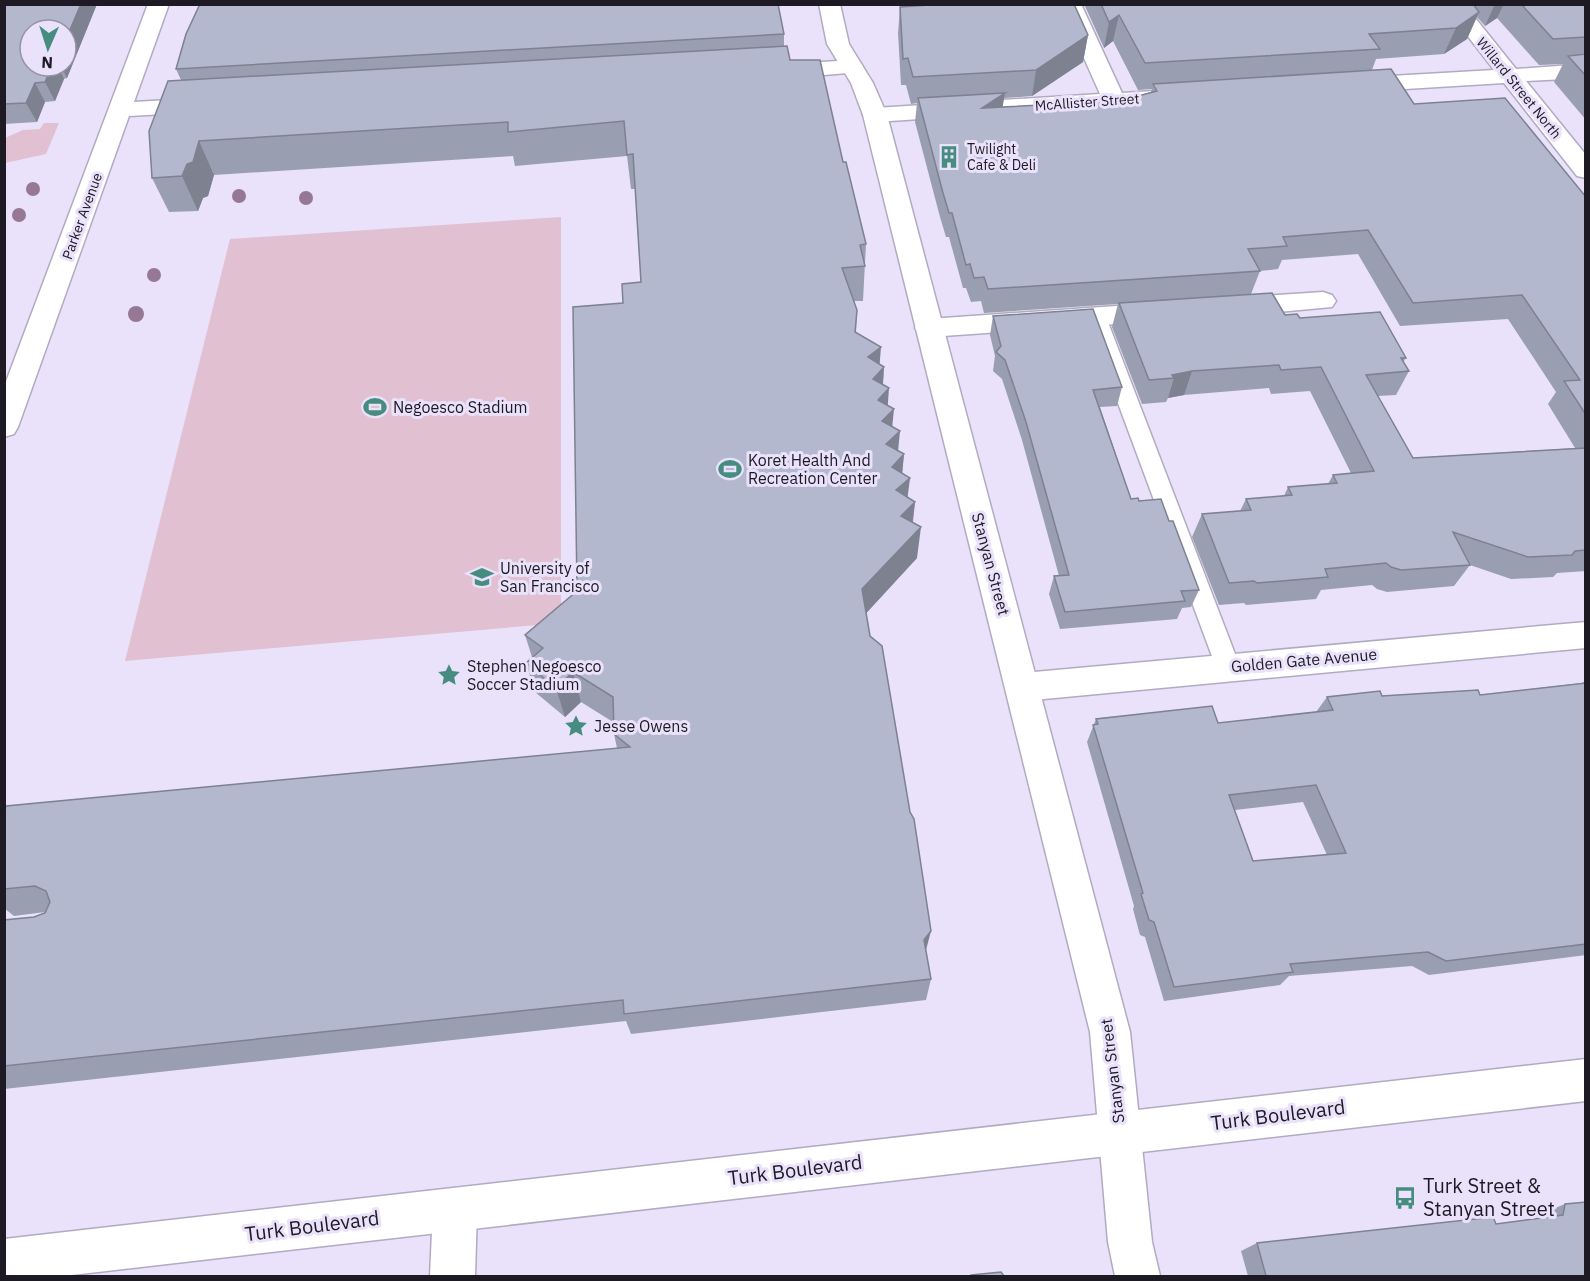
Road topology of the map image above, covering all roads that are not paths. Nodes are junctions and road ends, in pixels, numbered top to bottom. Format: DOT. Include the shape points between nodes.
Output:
graph roads {
  1 [pos="159,4"];
  2 [pos="829,4"];
  3 [pos="1070,4"];
  4 [pos="1453,4"];
  5 [pos="852,67"];
  6 [pos="1586,71"];
  7 [pos="750,73"];
  8 [pos="1509,76"];
  9 [pos="1336,86"];
  10 [pos="1196,95"];
  11 [pos="1114,100"];
  12 [pos="226,104"];
  13 [pos="121,110"];
  14 [pos="875,115"];
  15 [pos="1586,171"];
  16 [pos="1323,301"];
  17 [pos="1096,317"];
  18 [pos="929,328"];
  19 [pos="4,427"];
  20 [pos="1586,635"];
  21 [pos="1228,667"];
  22 [pos="1023,687"];
  23 [pos="1586,1080"];
  24 [pos="1119,1134"];
  25 [pos="455,1210"];
  26 [pos="4,1261"];
  27 [pos="452,1276"];
  28 [pos="1138,1276"];
  1 -- 13 [label="street, Parker Avenue"];
  2 -- 5 [label="street, Stanyan Street" via="838,44"];
  3 -- 11 [label="street"];
  4 -- 8 [label="street, Willard Street North"];
  5 -- 7 [label="street"];
  5 -- 14 [label="street, Stanyan Street"];
  6 -- 8 [label="street"];
  8 -- 9 [label="street"];
  8 -- 15 [label="street, Willard Street North"];
  10 -- 11 [label="street, McAllister Street"];
  11 -- 14 [label="street, McAllister Street"];
  12 -- 13 [label="street"];
  13 -- 19 [label="street, Parker Avenue"];
  14 -- 18 [label="street, Stanyan Street"];
  16 -- 17 [label="street"];
  17 -- 18 [label="street"];
  17 -- 21 [label="lane"];
  18 -- 22 [label="street, Stanyan Street"];
  20 -- 21 [label="street, Golden Gate Avenue"];
  21 -- 22 [label="street, Golden Gate Avenue"];
  22 -- 24 [label="street, Stanyan Street" via="1110,1032"];
  23 -- 24 [label="street, Turk Boulevard"];
  24 -- 25 [label="street, Turk Boulevard"];
  24 -- 28 [label="street, Stanyan Street" via="1130,1242"];
  25 -- 26 [label="street, Turk Boulevard"];
  25 -- 27 [label="street"];
}
